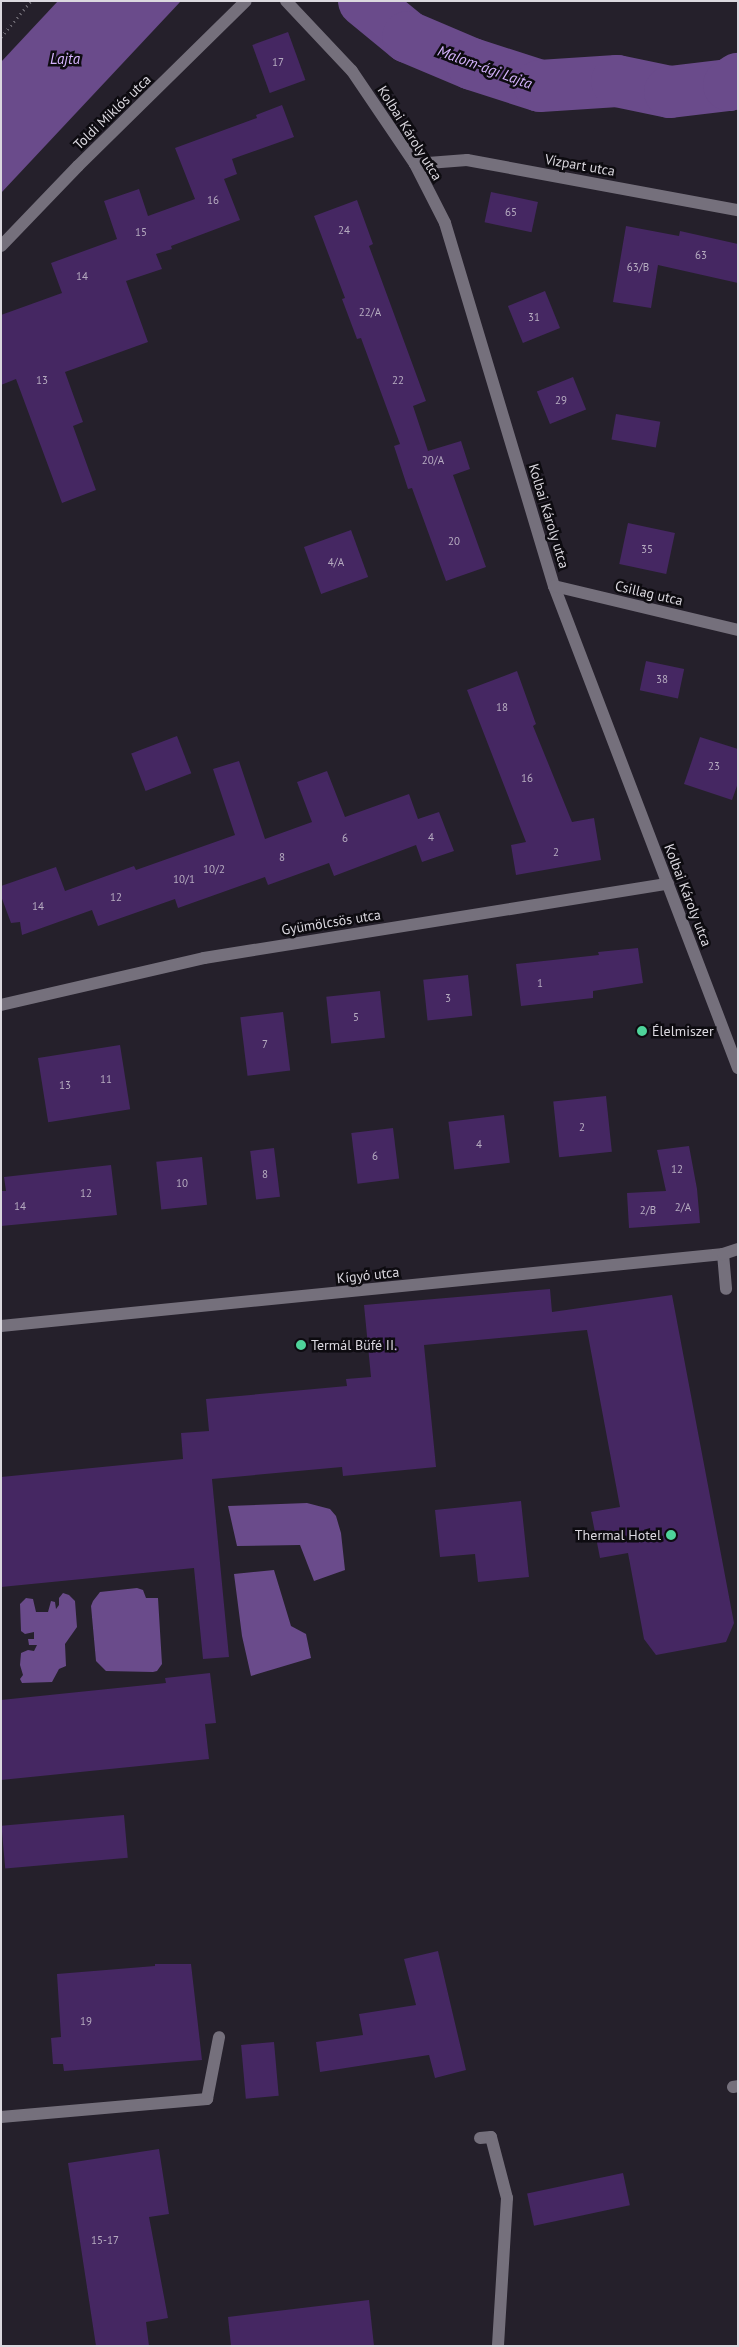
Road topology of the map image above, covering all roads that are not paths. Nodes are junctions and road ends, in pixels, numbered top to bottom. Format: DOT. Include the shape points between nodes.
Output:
graph roads {
  1 [pos="246,1"];
  2 [pos="286,1"];
  3 [pos="415,164"];
  4 [pos="738,210"];
  5 [pos="1,246"];
  6 [pos="554,586"];
  7 [pos="738,630"];
  8 [pos="668,884"];
  9 [pos="1,1005"];
  10 [pos="738,1068"];
  11 [pos="738,1249"];
  12 [pos="723,1254"];
  13 [pos="726,1289"];
  14 [pos="1,1326"];
  15 [pos="219,2037"];
  16 [pos="1,2117"];
  17 [pos="480,2138"];
  18 [pos="498,2346"];
  1 -- 5 [label="street, Toldi Miklós utca"];
  2 -- 3 [label="street, Kolbai Károly utca" via="352,71"];
  3 -- 4 [label="street, Vízpart utca" via="466,160"];
  3 -- 6 [label="street, Kolbai Károly utca" via="446,222"];
  6 -- 7 [label="street, Csillag utca"];
  6 -- 8 [label="street, Kolbai Károly utca"];
  8 -- 9 [label="street, Gyümölcsös utca" via="204,958"];
  8 -- 10 [label="street, Kolbai Károly utca"];
  11 -- 12 [label="street, Kígyó utca"];
  12 -- 13 [label="street"];
  12 -- 14 [label="street, Kígyó utca"];
  15 -- 16 [label="street" via="207,2099"];
  17 -- 18 [label="street" via="491,2138 507,2198"];
}
